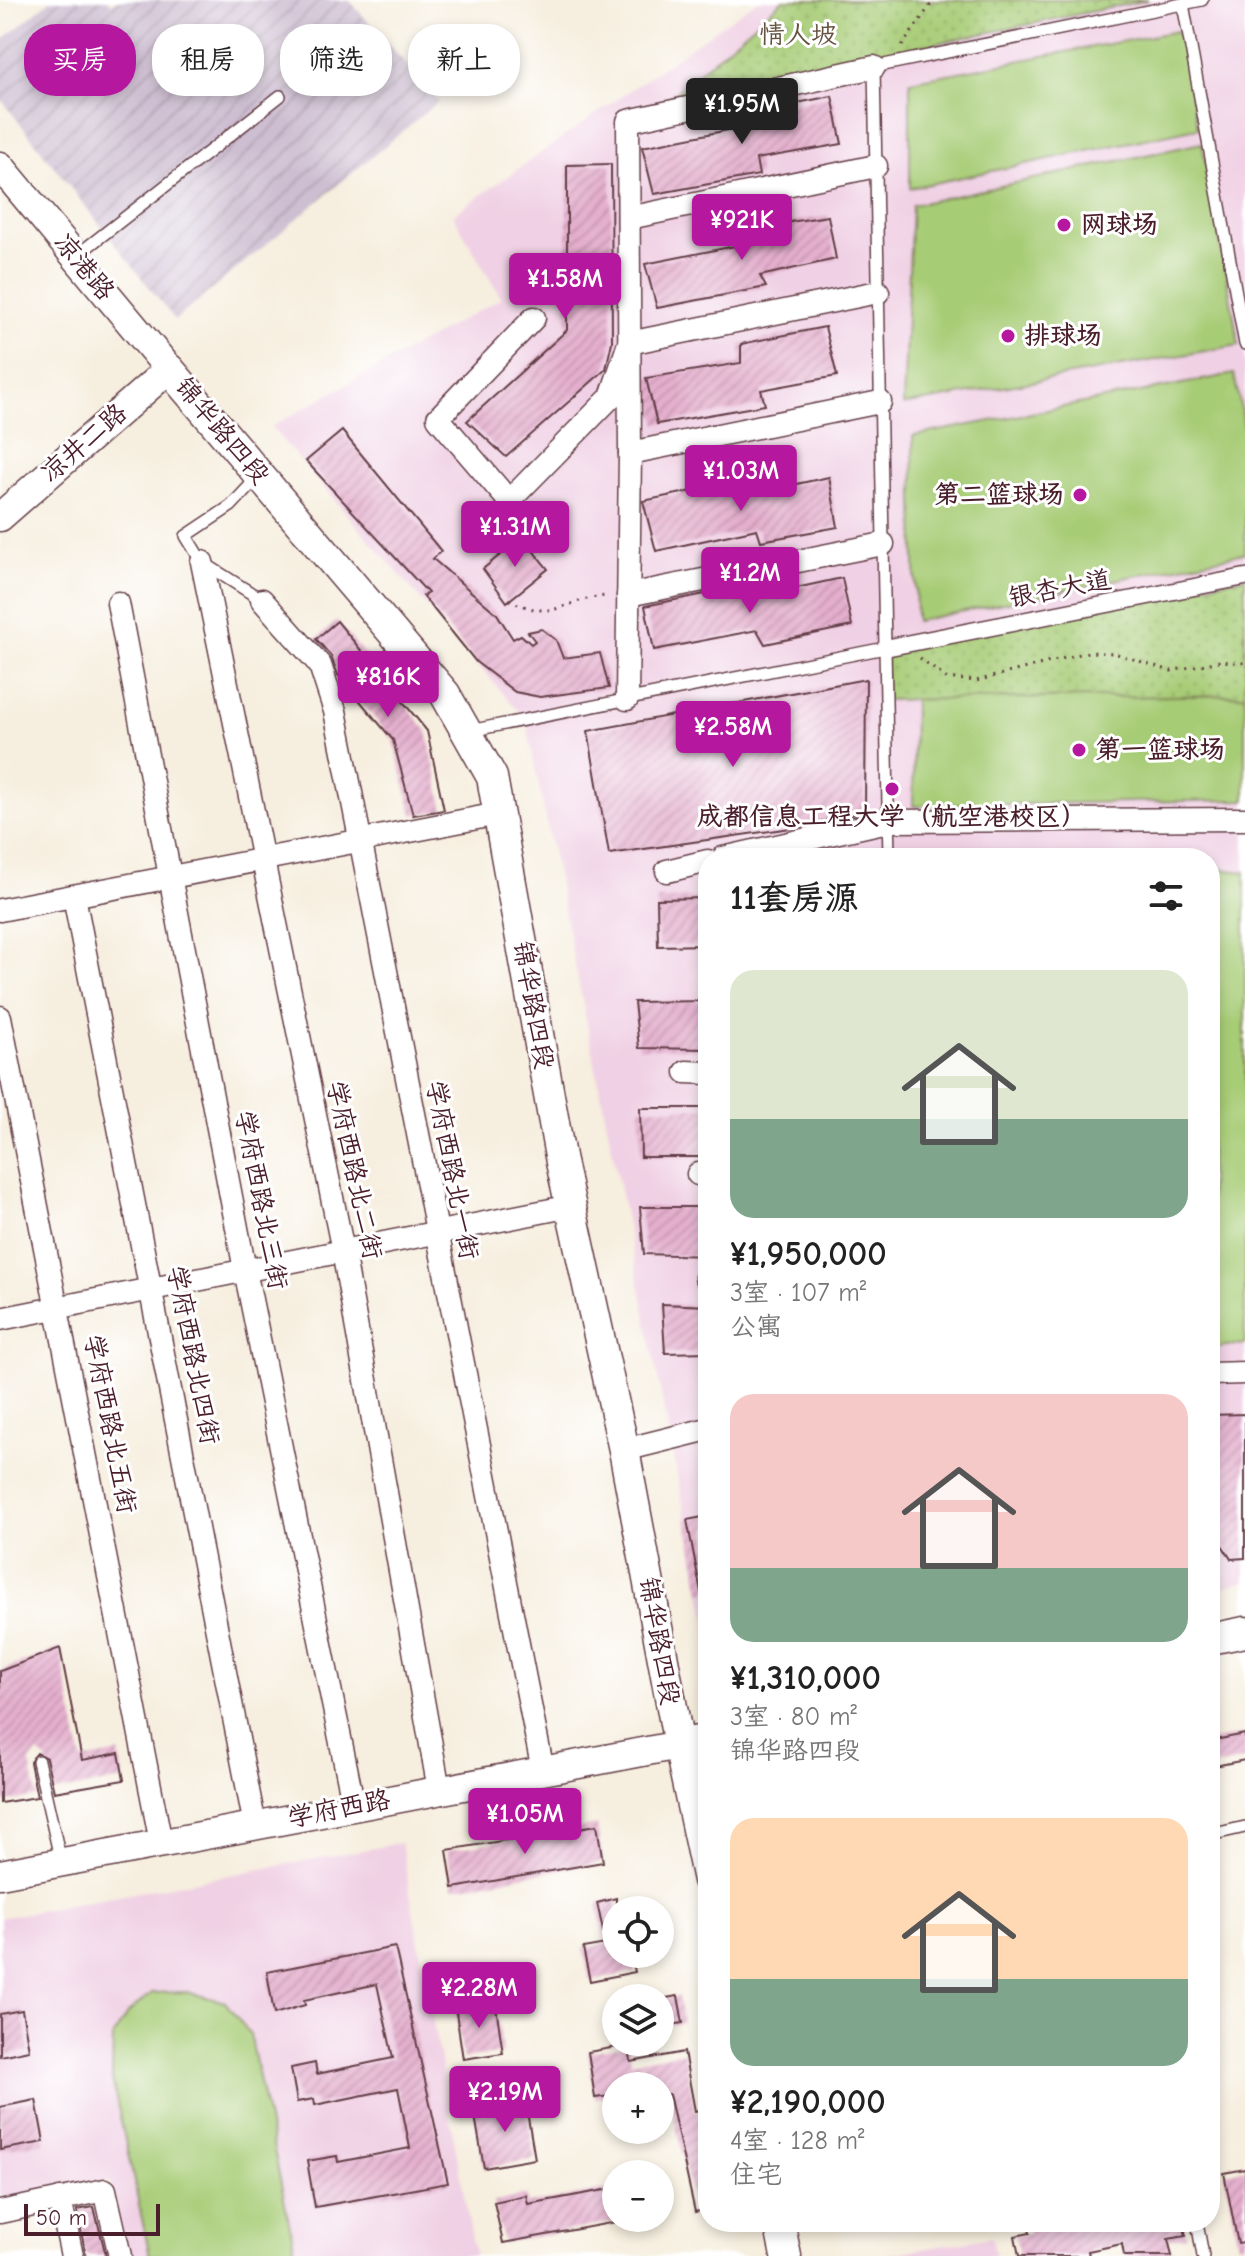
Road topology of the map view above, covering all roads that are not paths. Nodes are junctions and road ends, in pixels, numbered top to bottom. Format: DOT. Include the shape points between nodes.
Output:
graph roads {
  1 [pos="1202,0"];
  2 [pos="1183,4"];
  3 [pos="883,66"];
  4 [pos="280,96"];
  5 [pos="0,166"];
  6 [pos="876,166"];
  7 [pos="629,218"];
  8 [pos="75,257"];
  9 [pos="878,292"];
  10 [pos="534,318"];
  11 [pos="629,343"];
  12 [pos="1245,343"];
  13 [pos="169,369"];
  14 [pos="880,402"];
  15 [pos="630,453"];
  16 [pos="260,476"];
  17 [pos="0,517"];
  18 [pos="883,544"];
  19 [pos="202,562"];
  20 [pos="1245,577"];
  21 [pos="628,595"];
  22 [pos="262,600"];
  23 [pos="118,603"];
  24 [pos="885,648"];
  25 [pos="627,699"];
  26 [pos="466,731"];
  27 [pos="498,814"];
  28 [pos="1245,819"];
  29 [pos="888,821"];
  30 [pos="360,841"];
  31 [pos="768,848"];
  32 [pos="889,848"];
  33 [pos="261,860"];
  34 [pos="698,863"];
  35 [pos="667,871"];
  36 [pos="171,877"];
  37 [pos="74,896"];
  38 [pos="0,910"];
  39 [pos="0,1017"];
  40 [pos="571,1206"];
  41 [pos="436,1233"];
  42 [pos="343,1251"];
  43 [pos="245,1270"];
  44 [pos="152,1289"];
  45 [pos="59,1307"];
  46 [pos="0,1319"];
  47 [pos="1245,1373"];
  48 [pos="1220,1374"];
  49 [pos="698,1432"];
  50 [pos="624,1450"];
  51 [pos="1245,1632"];
  52 [pos="1220,1637"];
  53 [pos="698,1741"];
  54 [pos="679,1745"];
  55 [pos="38,1761"];
  56 [pos="543,1771"];
  57 [pos="439,1790"];
  58 [pos="354,1807"];
  59 [pos="255,1826"];
  60 [pos="1245,1827"];
  61 [pos="698,1833"];
  62 [pos="1220,1833"];
  63 [pos="161,1843"];
  64 [pos="61,1862"];
  65 [pos="0,1874"];
  66 [pos="60,2199"];
  67 [pos="0,2212"];
  68 [pos="781,2232"];
  69 [pos="1199,2232"];
  70 [pos="72,2256"];
  71 [pos="120,2256"];
  72 [pos="786,2256"];
  73 [pos="1203,2256"];
  1 -- 2 [label="lane"];
  2 -- 3 [label="lane"];
  2 -- 12 [label="lane"];
  3 -- 6 [label="lane"];
  3 -- 7 [label="street" via="628,121"];
  4 -- 8 [label="lane"];
  5 -- 8 [label="street, 凉港路"];
  6 -- 7 [label="street"];
  6 -- 9 [label="lane"];
  7 -- 11 [label="street"];
  8 -- 13 [label="street, 凉港路"];
  9 -- 11 [label="street"];
  9 -- 14 [label="lane"];
  10 -- 11 [label="street" via="438,418 509,501 611,397"];
  11 -- 15 [label="street"];
  13 -- 16 [label="main road, 锦华路四段"];
  13 -- 17 [label="street, 凉井二路"];
  14 -- 15 [label="street"];
  14 -- 18 [label="lane"];
  15 -- 21 [label="street"];
  16 -- 19 [label="lane" via="231,506 186,536"];
  16 -- 26 [label="main road, 锦华路四段" via="445,694"];
  18 -- 21 [label="street"];
  18 -- 24 [label="lane"];
  19 -- 22 [label="lane"];
  19 -- 33 [label="street, 学府西路北二街"];
  20 -- 24 [label="street, 银杏大道"];
  21 -- 25 [label="street"];
  22 -- 30 [label="street, 学府西路北一街" via="320,665 335,711"];
  23 -- 36 [label="street, 学府西路北三街"];
  24 -- 25 [label="lane"];
  24 -- 29 [label="lane"];
  25 -- 26 [label="lane"];
  26 -- 27 [label="main road, 锦华路四段" via="492,777"];
  27 -- 30 [label="street"];
  27 -- 40 [label="main road, 锦华路四段"];
  28 -- 29 [label="street"];
  29 -- 31 [label="street"];
  29 -- 32 [label="lane"];
  30 -- 33 [label="street"];
  30 -- 41 [label="street, 学府西路北一街"];
  33 -- 36 [label="street"];
  33 -- 42 [label="street, 学府西路北二街"];
  34 -- 35 [label="street"];
  36 -- 37 [label="street"];
  36 -- 43 [label="street, 学府西路北三街"];
  37 -- 38 [label="street"];
  37 -- 44 [label="street, 学府西路北四街"];
  39 -- 45 [label="street, 学府西路北五街"];
  40 -- 41 [label="street"];
  40 -- 50 [label="main road, 锦华路四段"];
  41 -- 42 [label="street"];
  41 -- 56 [label="street, 学府西路北一街"];
  42 -- 43 [label="street"];
  42 -- 57 [label="street, 学府西路北二街"];
  43 -- 44 [label="street"];
  43 -- 58 [label="street, 学府西路北三街"];
  44 -- 45 [label="street"];
  44 -- 59 [label="street, 学府西路北四街"];
  45 -- 46 [label="street"];
  45 -- 63 [label="street, 学府西路北五街"];
  47 -- 48 [label="street"];
  49 -- 50 [label="street"];
  50 -- 54 [label="main road, 锦华路四段"];
  51 -- 52 [label="main road"];
  53 -- 54 [label="main road"];
  54 -- 56 [label="street, 学府西路"];
  54 -- 61 [label="main road, 锦华路四段"];
  55 -- 64 [label="lane"];
  56 -- 57 [label="street, 学府西路"];
  57 -- 58 [label="street, 学府西路"];
  58 -- 59 [label="street, 学府西路"];
  59 -- 63 [label="street, 学府西路"];
  60 -- 62 [label="lane"];
  63 -- 64 [label="street, 学府西路"];
  64 -- 65 [label="street, 学府西路"];
  66 -- 67 [label="street"];
  66 -- 70 [label="street"];
  66 -- 71 [label="street" via="105,2190"];
  68 -- 72 [label="main road"];
  69 -- 73 [label="lane"];
}
